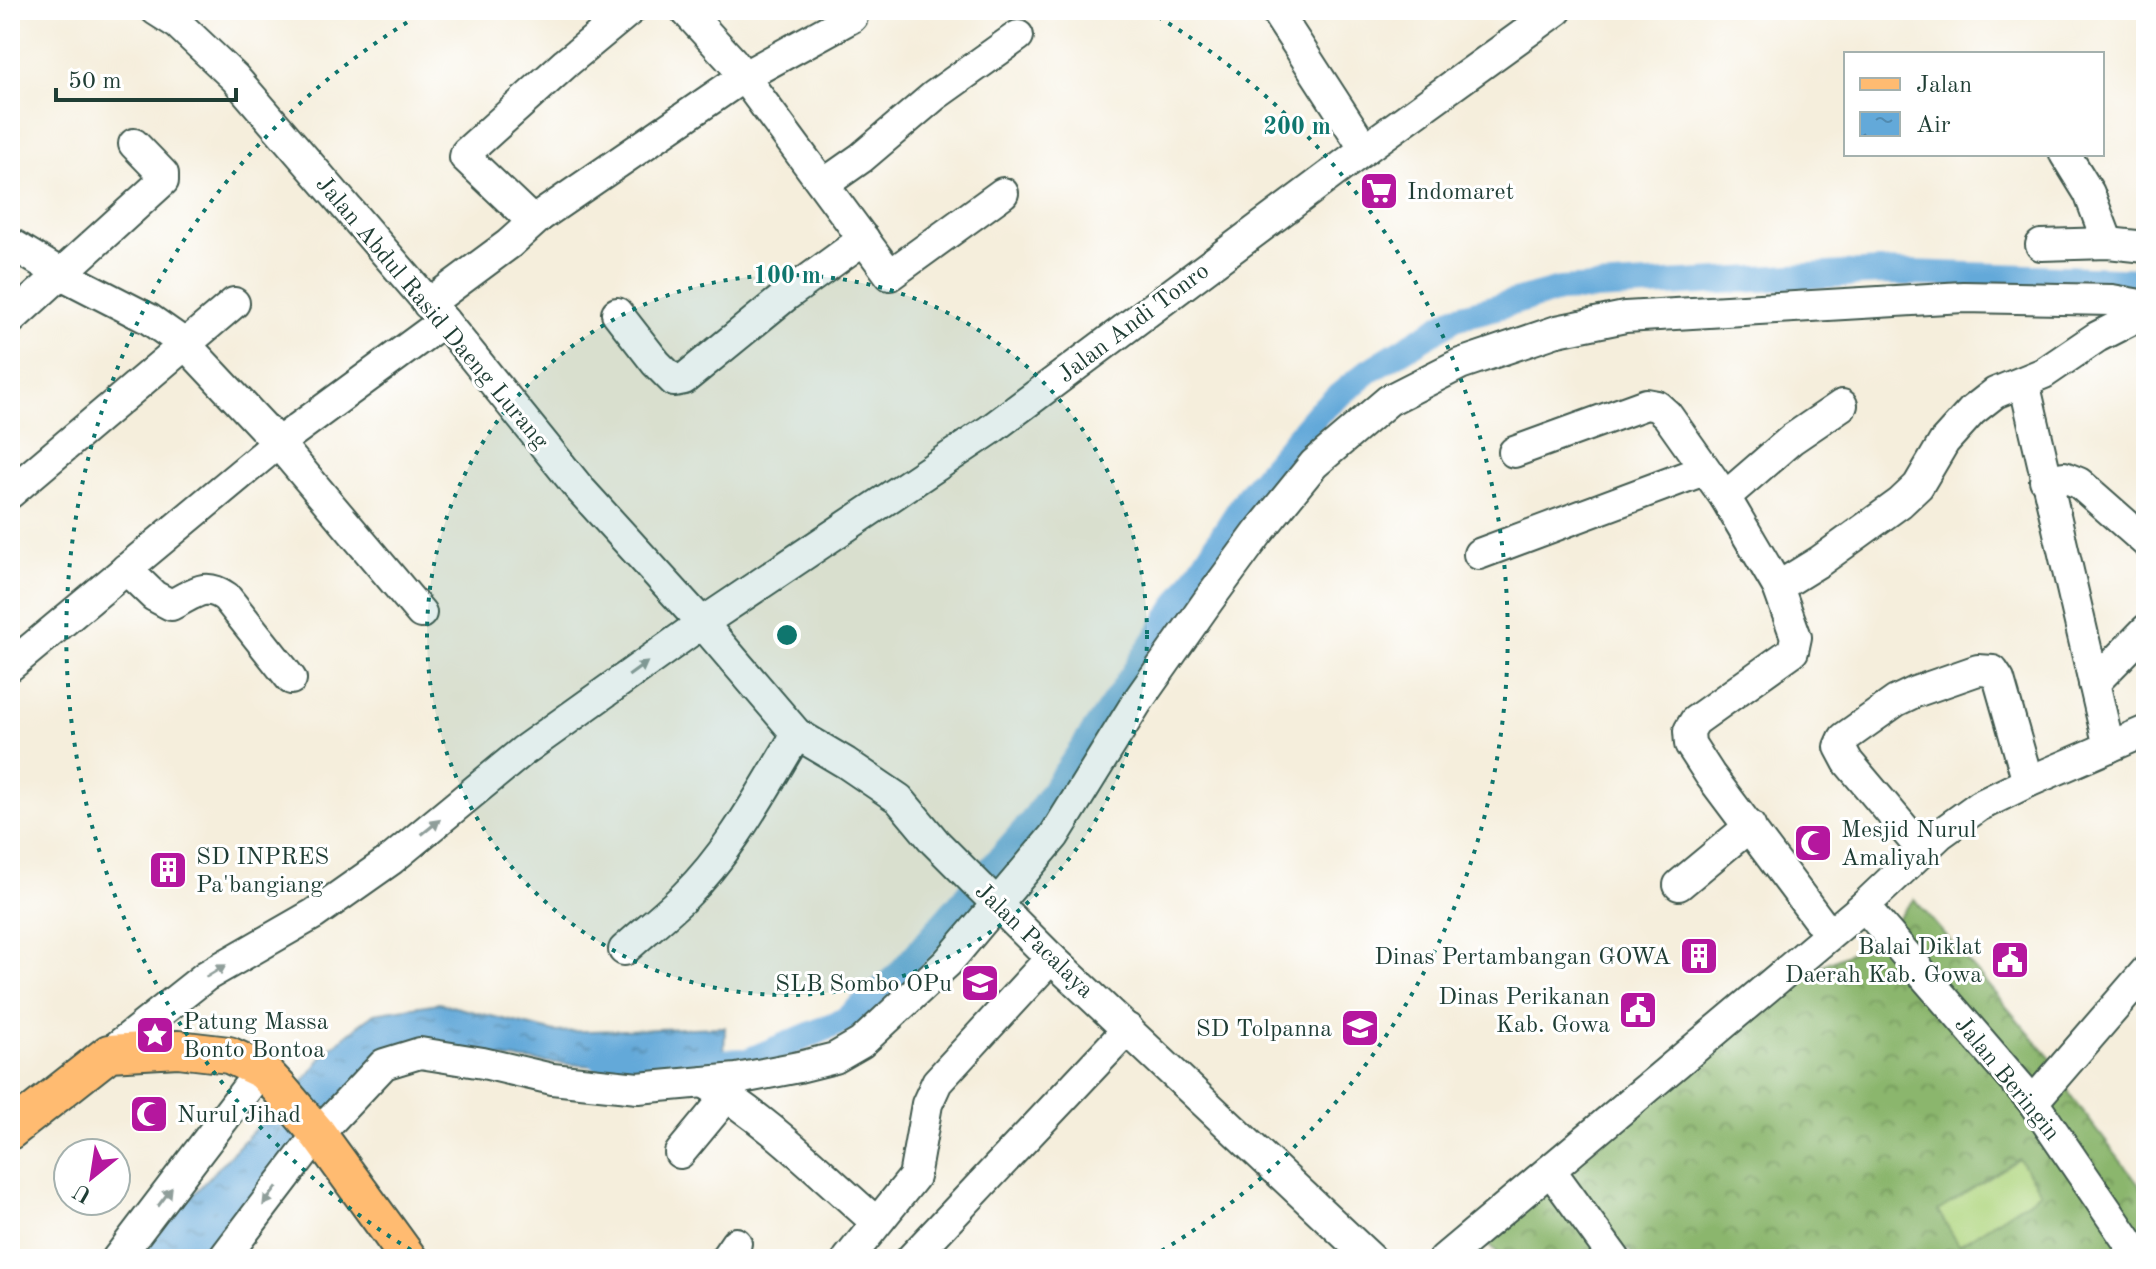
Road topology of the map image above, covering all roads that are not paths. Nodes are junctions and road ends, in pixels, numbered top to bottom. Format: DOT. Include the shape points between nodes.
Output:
graph roads {
  1 [pos="630,10"];
  2 [pos="685,10"];
  3 [pos="1275,10"];
  4 [pos="1557,10"];
  5 [pos="174,15"];
  6 [pos="852,17"];
  7 [pos="1018,36"];
  8 [pos="743,77"];
  9 [pos="134,144"];
  10 [pos="1365,149"];
  11 [pos="2066,156"];
  12 [pos="824,184"];
  13 [pos="1003,193"];
  14 [pos="539,217"];
  15 [pos="864,239"];
  16 [pos="10,243"];
  17 [pos="2108,243"];
  18 [pos="2041,245"];
  19 [pos="2146,247"];
  20 [pos="63,275"];
  21 [pos="234,303"];
  22 [pos="436,313"];
  23 [pos="617,313"];
  24 [pos="10,320"];
  25 [pos="2141,321"];
  26 [pos="186,345"];
  27 [pos="2024,382"];
  28 [pos="1842,405"];
  29 [pos="278,443"];
  30 [pos="1514,452"];
  31 [pos="1704,470"];
  32 [pos="2045,480"];
  33 [pos="10,493"];
  34 [pos="1725,497"];
  35 [pos="2146,542"];
  36 [pos="1479,554"];
  37 [pos="126,569"];
  38 [pos="1778,587"];
  39 [pos="421,613"];
  40 [pos="702,623"];
  41 [pos="2146,630"];
  42 [pos="10,666"];
  43 [pos="291,679"];
  44 [pos="2094,683"];
  45 [pos="2146,731"];
  46 [pos="797,734"];
  47 [pos="2109,747"];
  48 [pos="2028,782"];
  49 [pos="1750,826"];
  50 [pos="1923,851"];
  51 [pos="1679,885"];
  52 [pos="983,889"];
  53 [pos="1864,906"];
  54 [pos="1829,934"];
  55 [pos="624,950"];
  56 [pos="1051,958"];
  57 [pos="2146,971"];
  58 [pos="169,1004"];
  59 [pos="1128,1029"];
  60 [pos="178,1049"];
  61 [pos="109,1053"];
  62 [pos="271,1080"];
  63 [pos="722,1086"];
  64 [pos="2033,1102"];
  65 [pos="314,1130"];
  66 [pos="10,1131"];
  67 [pos="680,1153"];
  68 [pos="1551,1171"];
  69 [pos="876,1222"];
  70 [pos="117,1259"];
  71 [pos="223,1259"];
  72 [pos="409,1259"];
  73 [pos="848,1259"];
  74 [pos="911,1259"];
  75 [pos="1371,1259"];
  76 [pos="1444,1259"];
  77 [pos="1615,1259"];
  78 [pos="2140,1259"];
  1 -- 14 [label="street" via="466,153 529,218"];
  2 -- 8 [label="street"];
  3 -- 10 [label="street"];
  4 -- 10 [label="street, Jalan Andi Tonro"];
  5 -- 22 [label="street, Jalan Abdul Rasid Daeng Lurang" via="235,78"];
  6 -- 8 [label="street"];
  7 -- 12 [label="street"];
  8 -- 12 [label="street"];
  8 -- 14 [label="street"];
  9 -- 20 [label="street" via="163,174 163,181"];
  10 -- 40 [label="street, Jalan Andi Tonro" via="990,430"];
  11 -- 17 [label="street" via="2089,193"];
  12 -- 15 [label="street"];
  13 -- 15 [label="street" via="890,275"];
  14 -- 22 [label="street"];
  15 -- 23 [label="street" via="684,379 674,381"];
  16 -- 20 [label="street"];
  17 -- 18 [label="street"];
  17 -- 19 [label="street"];
  20 -- 24 [label="street"];
  20 -- 26 [label="street" via="149,319"];
  21 -- 26 [label="street"];
  22 -- 29 [label="street"];
  22 -- 40 [label="street, Jalan Abdul Rasid Daeng Lurang" via="579,488"];
  25 -- 27 [label="street" via="2097,337"];
  25 -- 52 [label="street" via="2112,300 1963,297 1625,317 1557,331 1460,364 1389,400 1314,464 1137,702 1054,836"];
  26 -- 29 [label="street"];
  26 -- 33 [label="street"];
  27 -- 32 [label="street"];
  27 -- 38 [label="street" via="1995,393 1972,411 1900,503"];
  28 -- 34 [label="street" via="1792,439"];
  29 -- 37 [label="street"];
  29 -- 39 [label="street"];
  30 -- 31 [label="street" via="1646,404 1667,415"];
  31 -- 34 [label="street"];
  31 -- 36 [label="street"];
  32 -- 35 [label="street" via="2064,477 2079,483"];
  32 -- 44 [label="street"];
  34 -- 38 [label="street"];
  37 -- 42 [label="street"];
  37 -- 43 [label="street" via="171,605 215,589"];
  38 -- 49 [label="street" via="1796,637 1793,651 1695,721 1689,731 1690,744"];
  40 -- 46 [label="street, Jalan Pacalaya"];
  58 -- 40 [label="street, Jalan Andi Tonro, one-way" via="392,859 523,751"];
  41 -- 44 [label="street"];
  44 -- 47 [label="street"];
  45 -- 47 [label="street"];
  46 -- 52 [label="street, Jalan Pacalaya" via="899,799"];
  46 -- 55 [label="street" via="712,866"];
  47 -- 48 [label="street"];
  48 -- 50 [label="street" via="1979,806"];
  48 -- 50 [label="street" via="1993,671 1978,670 1896,701 1844,738 1840,747"];
  49 -- 51 [label="street"];
  49 -- 54 [label="street"];
  50 -- 53 [label="street"];
  52 -- 56 [label="street, Jalan Pacalaya"];
  52 -- 63 [label="street" via="947,963 861,1043 835,1058"];
  53 -- 54 [label="street"];
  53 -- 64 [label="street, Jalan Beringin"];
  54 -- 68 [label="street"];
  56 -- 59 [label="street, Jalan Pacalaya"];
  56 -- 69 [label="street" via="937,1082 927,1104 914,1177"];
  57 -- 64 [label="street"];
  58 -- 60 [label="street"];
  58 -- 61 [label="street, Jalan Andi Tonro"];
  59 -- 74 [label="street"];
  59 -- 75 [label="street, Jalan Pacalaya"];
  60 -- 61 [label="main road"];
  60 -- 62 [label="main road" via="229,1055"];
  61 -- 66 [label="main road"];
  62 -- 65 [label="main road"];
  70 -- 62 [label="street, one-way"];
  63 -- 65 [label="street" via="624,1087 420,1053 384,1064"];
  63 -- 67 [label="street" via="706,1124"];
  63 -- 69 [label="street"];
  64 -- 78 [label="street, Jalan Beringin"];
  65 -- 71 [label="street, one-way"];
  65 -- 72 [label="main road"];
  68 -- 76 [label="street"];
  68 -- 77 [label="street"];
  69 -- 73 [label="street"];
}
